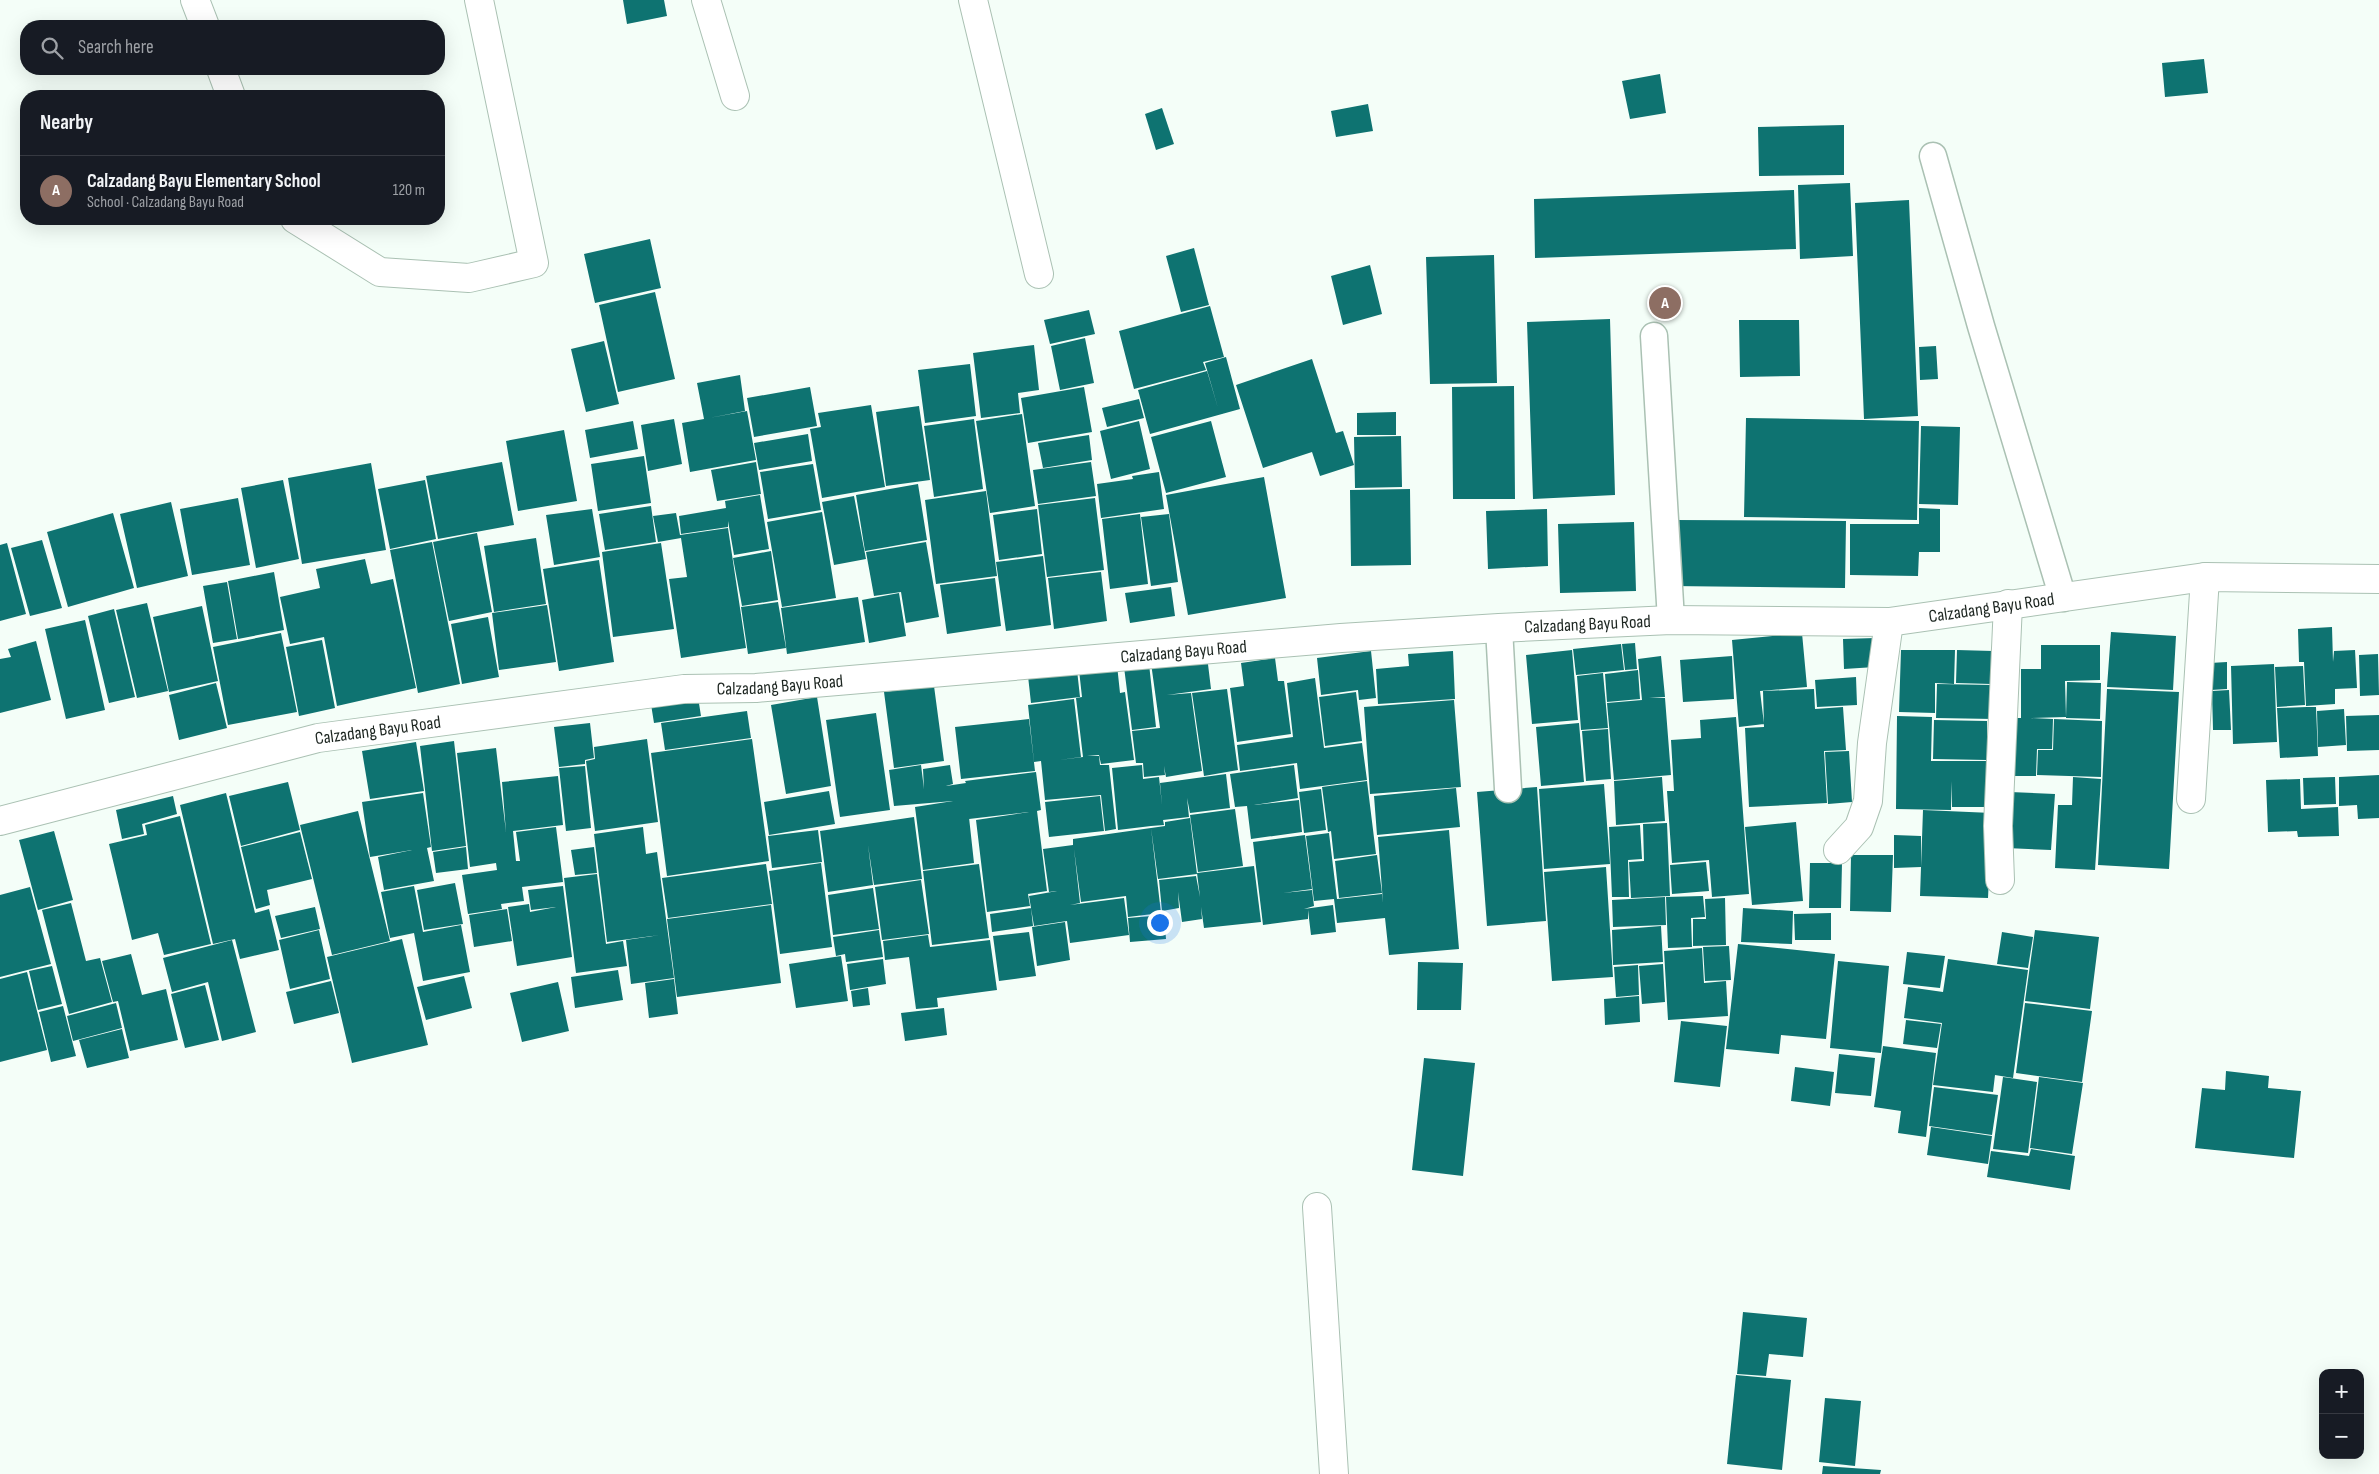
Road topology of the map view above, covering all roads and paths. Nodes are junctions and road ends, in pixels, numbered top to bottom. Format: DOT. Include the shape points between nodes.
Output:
graph roads {
  1 [pos="195,0"];
  2 [pos="479,0"];
  3 [pos="706,0"];
  4 [pos="973,0"];
  5 [pos="203,20"];
  6 [pos="223,75"];
  7 [pos="229,90"];
  8 [pos="735,96"];
  9 [pos="1933,156"];
  10 [pos="305,225"];
  11 [pos="1039,274"];
  12 [pos="1654,336"];
  13 [pos="2204,577"];
  14 [pos="2379,579"];
  15 [pos="2063,598"];
  16 [pos="2008,604"];
  17 [pos="1671,620"];
  18 [pos="1889,622"];
  19 [pos="1499,628"];
  20 [pos="1508,789"];
  21 [pos="2191,800"];
  22 [pos="0,821"];
  23 [pos="1838,850"];
  24 [pos="2000,880"];
  25 [pos="1317,1207"];
  26 [pos="1334,1474"];
  1 -- 5 [label="street"];
  2 -- 10 [label="street" via="534,263 470,278 380,272"];
  3 -- 8 [label="street"];
  4 -- 11 [label="street"];
  6 -- 7 [label="street"];
  9 -- 15 [label="lane"];
  12 -- 17 [label="lane"];
  13 -- 14 [label="street, Calzadang Bayu Road"];
  13 -- 15 [label="street, Calzadang Bayu Road"];
  13 -- 21 [label="street"];
  15 -- 16 [label="street, Calzadang Bayu Road"];
  16 -- 18 [label="street, Calzadang Bayu Road"];
  16 -- 24 [label="street" via="1998,826"];
  17 -- 18 [label="street, Calzadang Bayu Road"];
  17 -- 19 [label="street, Calzadang Bayu Road"];
  18 -- 23 [label="street" via="1872,743 1868,801 1859,827"];
  19 -- 20 [label="lane"];
  19 -- 22 [label="street, Calzadang Bayu Road" via="1341,638 756,688 674,690 318,738"];
  25 -- 26 [label="street"];
}
